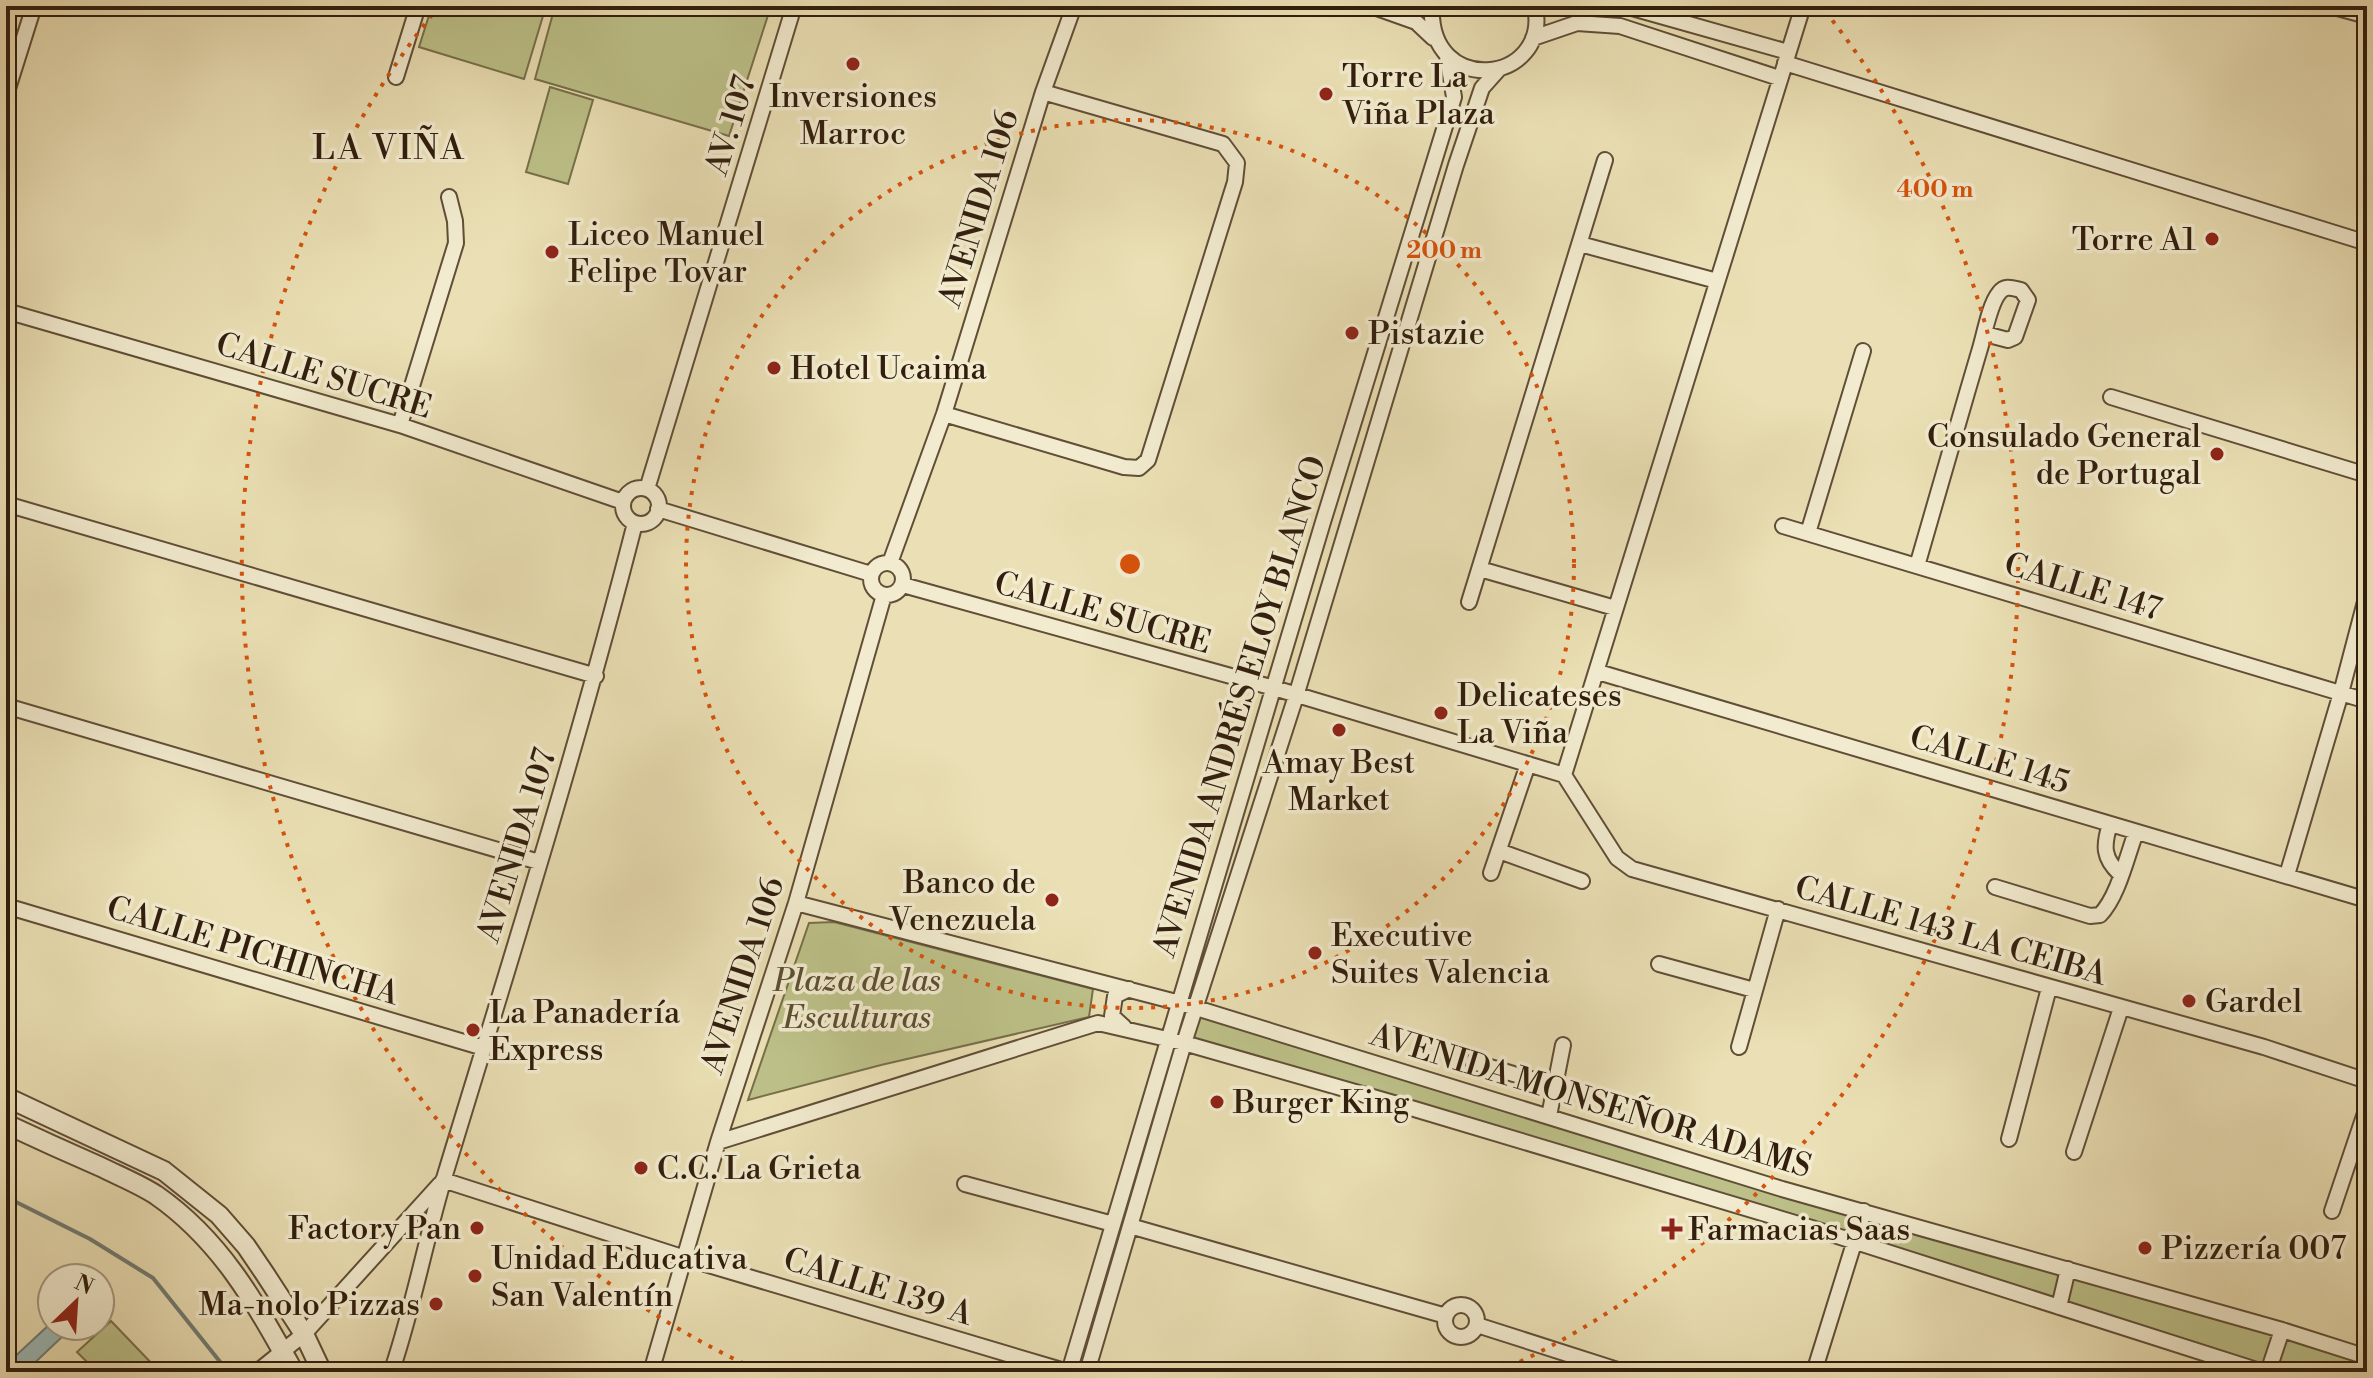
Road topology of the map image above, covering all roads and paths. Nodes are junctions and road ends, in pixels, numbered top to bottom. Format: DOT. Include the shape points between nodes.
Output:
graph roads {
  1 [pos="34,6"];
  2 [pos="418,6"];
  3 [pos="794,6"];
  4 [pos="1074,6"];
  5 [pos="1371,6"];
  6 [pos="1432,6"];
  7 [pos="1535,6"];
  8 [pos="1625,6"];
  9 [pos="1803,6"];
  10 [pos="2330,6"];
  11 [pos="2367,16"];
  12 [pos="1533,38"];
  13 [pos="1437,42"];
  14 [pos="1447,56"];
  15 [pos="1786,58"];
  16 [pos="1499,69"];
  17 [pos="396,77"];
  18 [pos="1779,78"];
  19 [pos="1043,92"];
  20 [pos="6,95"];
  21 [pos="1605,160"];
  22 [pos="449,197"];
  23 [pos="2367,243"];
  24 [pos="1580,244"];
  25 [pos="1717,281"];
  26 [pos="6,311"];
  27 [pos="1985,334"];
  28 [pos="1863,351"];
  29 [pos="2111,397"];
  30 [pos="944,414"];
  31 [pos="400,425"];
  32 [pos="2367,475"];
  33 [pos="647,489"];
  34 [pos="623,502"];
  35 [pos="6,504"];
  36 [pos="658,509"];
  37 [pos="635,523"];
  38 [pos="1783,526"];
  39 [pos="1808,533"];
  40 [pos="890,563"];
  41 [pos="1917,566"];
  42 [pos="1480,569"];
  43 [pos="871,574"];
  44 [pos="903,585"];
  45 [pos="2367,594"];
  46 [pos="884,595"];
  47 [pos="1469,602"];
  48 [pos="1615,608"];
  49 [pos="1598,672"];
  50 [pos="596,676"];
  51 [pos="1274,688"];
  52 [pos="2341,693"];
  53 [pos="1296,696"];
  54 [pos="2367,701"];
  55 [pos="6,706"];
  56 [pos="1528,764"];
  57 [pos="1564,775"];
  58 [pos="2110,824"];
  59 [pos="2136,832"];
  60 [pos="1499,851"];
  61 [pos="539,862"];
  62 [pos="1491,873"];
  63 [pos="2120,874"];
  64 [pos="2287,875"];
  65 [pos="1582,881"];
  66 [pos="1995,887"];
  67 [pos="2367,900"];
  68 [pos="796,903"];
  69 [pos="6,906"];
  70 [pos="1778,909"];
  71 [pos="1659,964"];
  72 [pos="2049,988"];
  73 [pos="1129,989"];
  74 [pos="1754,990"];
  75 [pos="1180,1003"];
  76 [pos="1196,1007"];
  77 [pos="2121,1008"];
  78 [pos="1124,1027"];
  79 [pos="1168,1040"];
  80 [pos="1184,1043"];
  81 [pos="1563,1045"];
  82 [pos="1739,1047"];
  83 [pos="484,1048"];
  84 [pos="1473,1062"];
  85 [pos="2367,1081"];
  86 [pos="1554,1086"];
  87 [pos="6,1097"];
  88 [pos="2367,1107"];
  89 [pos="1549,1116"];
  90 [pos="6,1124"];
  91 [pos="2009,1139"];
  92 [pos="718,1142"];
  93 [pos="105,1143"];
  94 [pos="2074,1152"];
  95 [pos="96,1165"];
  96 [pos="443,1180"];
  97 [pos="965,1184"];
  98 [pos="1864,1211"];
  99 [pos="2332,1211"];
  100 [pos="1113,1224"];
  101 [pos="1130,1226"];
  102 [pos="1855,1243"];
  103 [pos="685,1258"];
  104 [pos="2068,1269"];
  105 [pos="2059,1307"];
  106 [pos="1446,1316"];
  107 [pos="1477,1325"];
  108 [pos="2282,1330"];
  109 [pos="304,1334"];
  110 [pos="283,1351"];
  111 [pos="2367,1357"];
  112 [pos="391,1370"];
  113 [pos="257,1372"];
  114 [pos="294,1372"];
  115 [pos="322,1372"];
  116 [pos="651,1372"];
  117 [pos="1068,1372"];
  118 [pos="1087,1372"];
  119 [pos="1624,1372"];
  120 [pos="1814,1372"];
  121 [pos="2266,1372"];
  1 -- 20 [label="street"];
  2 -- 17 [label="street"];
  3 -- 33 [label="street, AV. 107"];
  4 -- 19 [label="street, AVENIDA 106"];
  5 -- 13 [label="street" via="1416,22"];
  6 -- 13 [label="street"];
  7 -- 12 [label="street"];
  8 -- 15 [label="street"];
  9 -- 15 [label="street"];
  10 -- 11 [label="street"];
  12 -- 16 [label="street, AVENIDA ANDRÉS ELOY BLANCO" via="1523,54"];
  12 -- 18 [label="street" via="1577,23 1620,26"];
  13 -- 14 [label="street"];
  14 -- 16 [label="street" via="1476,71"];
  14 -- 51 [label="street, AVENIDA ANDRÉS ELOY BLANCO" via="1454,97"];
  15 -- 18 [label="street"];
  15 -- 23 [label="street"];
  16 -- 53 [label="street, AVENIDA ANDRÉS ELOY BLANCO" via="1482,88 1464,138"];
  18 -- 25 [label="street"];
  19 -- 30 [label="street, AVENIDA 106"];
  19 -- 30 [label="street" via="1223,144 1237,163 1235,182 1148,460 1139,468"];
  21 -- 24 [label="street"];
  22 -- 31 [label="street" via="456,243"];
  24 -- 25 [label="street"];
  24 -- 42 [label="street"];
  25 -- 48 [label="street"];
  26 -- 31 [label="street, CALLE SUCRE"];
  27 -- 41 [label="street"];
  28 -- 39 [label="street"];
  29 -- 32 [label="street"];
  30 -- 40 [label="street, AVENIDA 106"];
  31 -- 34 [label="street, CALLE SUCRE"];
  33 -- 34 [label="street" via="629,491"];
  33 -- 36 [label="street" via="657,497"];
  34 -- 37 [label="street" via="625,515"];
  35 -- 50 [label="street"];
  36 -- 37 [label="street" via="647,523"];
  36 -- 43 [label="street"];
  37 -- 50 [label="street, AVENIDA 107"];
  38 -- 39 [label="street, CALLE 147"];
  39 -- 41 [label="street, CALLE 147"];
  40 -- 43 [label="street" via="878,565"];
  40 -- 44 [label="street" via="900,568"];
  41 -- 52 [label="street, CALLE 147"];
  42 -- 47 [label="street"];
  42 -- 48 [label="street"];
  43 -- 46 [label="street" via="872,586"];
  44 -- 46 [label="street" via="895,594"];
  44 -- 51 [label="street, CALLE SUCRE"];
  45 -- 52 [label="street"];
  46 -- 68 [label="street, AVENIDA 106"];
  48 -- 49 [label="street"];
  49 -- 57 [label="street"];
  49 -- 58 [label="street, CALLE 145"];
  50 -- 61 [label="street, AVENIDA 107"];
  51 -- 53 [label="street, CALLE SUCRE"];
  51 -- 75 [label="street, AVENIDA ANDRÉS ELOY BLANCO"];
  52 -- 54 [label="street, CALLE 147"];
  52 -- 64 [label="street"];
  53 -- 56 [label="street, CALLE SUCRE"];
  53 -- 76 [label="street, AVENIDA ANDRÉS ELOY BLANCO"];
  55 -- 61 [label="street"];
  56 -- 57 [label="street, CALLE SUCRE"];
  56 -- 60 [label="street"];
  57 -- 70 [label="street, CALLE 143 LA CEIBA" via="1617,858 1632,869"];
  58 -- 59 [label="street, CALLE 145"];
  58 -- 63 [label="street" via="2104,852"];
  59 -- 63 [label="street"];
  59 -- 64 [label="street, CALLE 145"];
  60 -- 62 [label="street"];
  60 -- 65 [label="street"];
  61 -- 83 [label="street, AVENIDA 107"];
  63 -- 66 [label="street" via="2108,906 2096,916"];
  64 -- 67 [label="street, CALLE 145"];
  68 -- 73 [label="street, AVENIDA MONSEÑOR ADAMS"];
  68 -- 92 [label="street, AVENIDA 106"];
  69 -- 83 [label="street, CALLE PICHINCHA"];
  70 -- 72 [label="street, CALLE 143 LA CEIBA"];
  70 -- 74 [label="street"];
  71 -- 74 [label="street"];
  72 -- 77 [label="street, CALLE 143 LA CEIBA"];
  72 -- 91 [label="street"];
  73 -- 75 [label="street, AVENIDA MONSEÑOR ADAMS"];
  73 -- 78 [label="street" via="1115,996 1111,1007 1112,1016"];
  74 -- 82 [label="street"];
  75 -- 76 [label="street, AVENIDA MONSEÑOR ADAMS"];
  75 -- 79 [label="street, AVENIDA ANDRÉS ELOY BLANCO"];
  76 -- 80 [label="street, AVENIDA ANDRÉS ELOY BLANCO"];
  76 -- 89 [label="street, AVENIDA MONSEÑOR ADAMS"];
  77 -- 85 [label="street, CALLE 143 LA CEIBA"];
  77 -- 94 [label="street"];
  78 -- 79 [label="street, AVENIDA MONSEÑOR ADAMS"];
  78 -- 92 [label="street, AVENIDA MONSEÑOR ADAMS" via="1098,1023"];
  79 -- 80 [label="street, AVENIDA MONSEÑOR ADAMS"];
  79 -- 100 [label="street, AVENIDA ANDRÉS ELOY BLANCO"];
  80 -- 101 [label="street, AVENIDA ANDRÉS ELOY BLANCO"];
  80 -- 102 [label="street, AVENIDA MONSEÑOR ADAMS"];
  81 -- 86 [label="street"];
  83 -- 96 [label="street, AVENIDA 107"];
  84 -- 86 [label="street"];
  86 -- 89 [label="street"];
  87 -- 93 [label="street"];
  88 -- 99 [label="street"];
  89 -- 98 [label="street, AVENIDA MONSEÑOR ADAMS"];
  90 -- 95 [label="street"];
  92 -- 103 [label="street, AVENIDA 106"];
  93 -- 95 [label="street"];
  93 -- 109 [label="street" via="164,1171 219,1215"];
  95 -- 110 [label="street" via="154,1193 208,1239"];
  96 -- 103 [label="street, CALLE 139 A"];
  96 -- 109 [label="street"];
  96 -- 112 [label="street, AVENIDA 107"];
  97 -- 100 [label="street"];
  98 -- 102 [label="street"];
  98 -- 104 [label="street, AVENIDA MONSEÑOR ADAMS"];
  100 -- 117 [label="street, AVENIDA ANDRÉS ELOY BLANCO"];
  101 -- 106 [label="street"];
  101 -- 118 [label="street, AVENIDA ANDRÉS ELOY BLANCO"];
  102 -- 105 [label="street, AVENIDA MONSEÑOR ADAMS"];
  102 -- 120 [label="street"];
  103 -- 116 [label="street, AVENIDA 106"];
  103 -- 117 [label="street, CALLE 139 A"];
  104 -- 105 [label="street"];
  104 -- 108 [label="street, AVENIDA MONSEÑOR ADAMS"];
  105 -- 121 [label="street, AVENIDA MONSEÑOR ADAMS"];
  106 -- 107 [label="street" via="1452,1307 1468,1306"];
  106 -- 107 [label="street" via="1446,1326 1456,1336 1467,1336"];
  107 -- 119 [label="street"];
  108 -- 111 [label="street, AVENIDA MONSEÑOR ADAMS"];
  108 -- 121 [label="street"];
  109 -- 110 [label="street"];
  109 -- 115 [label="street"];
  110 -- 113 [label="street"];
  110 -- 114 [label="street"];
}
